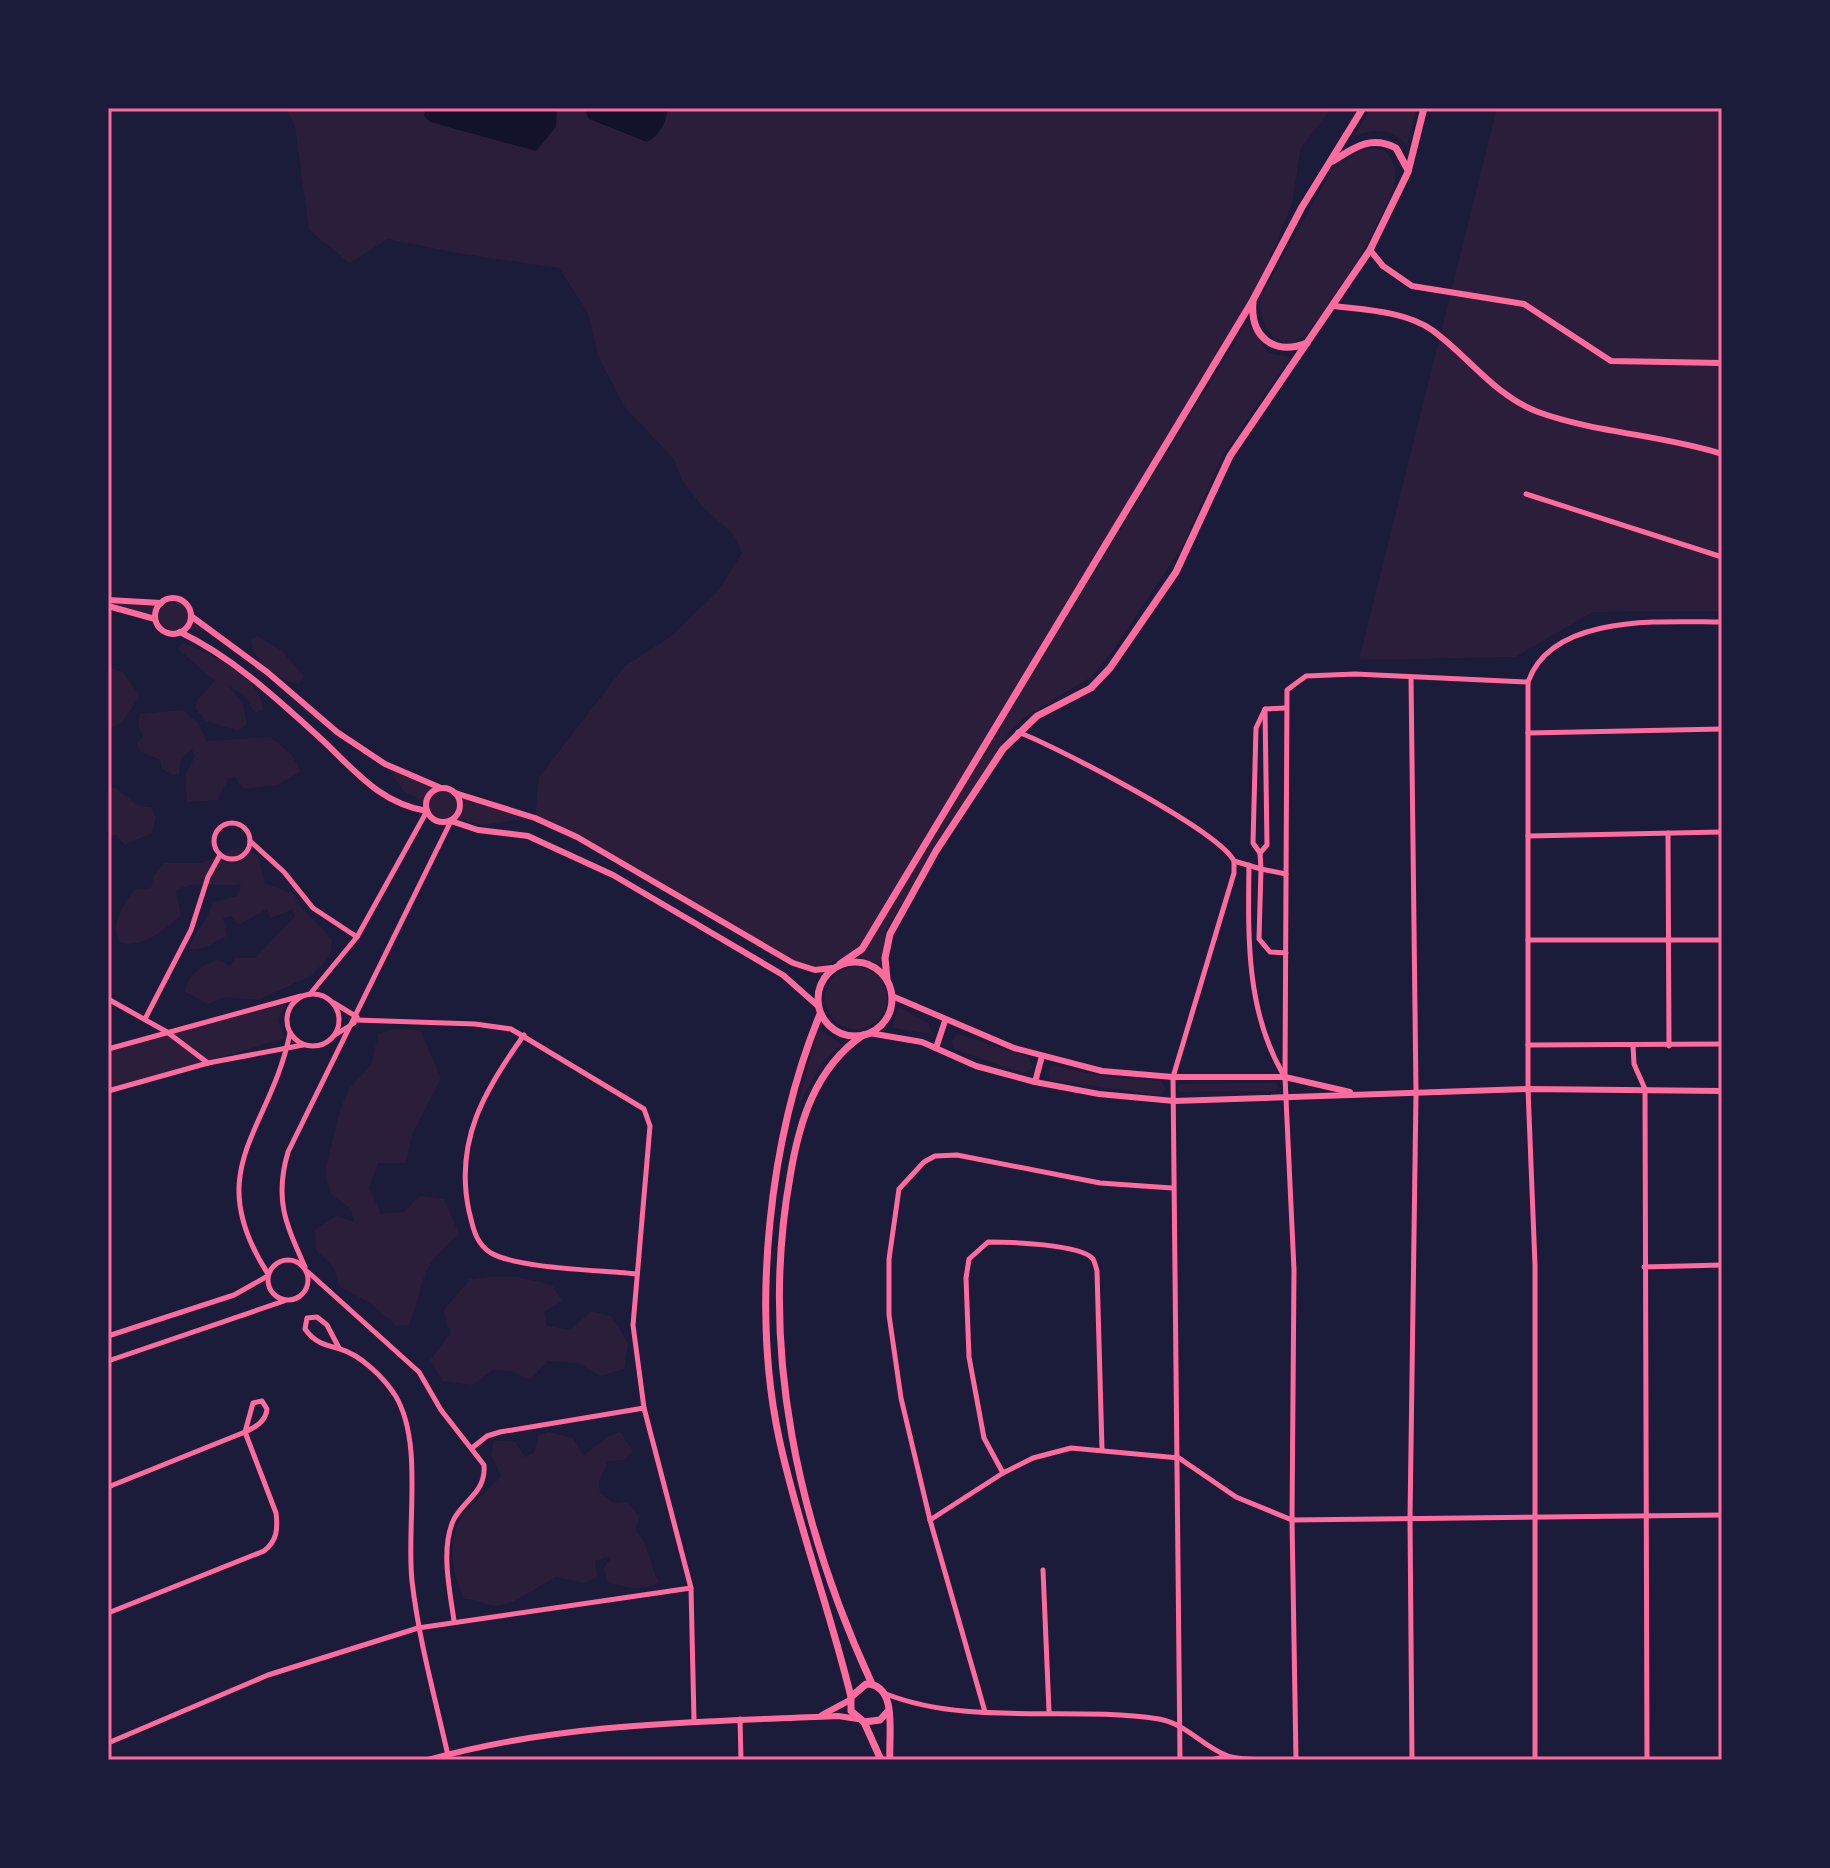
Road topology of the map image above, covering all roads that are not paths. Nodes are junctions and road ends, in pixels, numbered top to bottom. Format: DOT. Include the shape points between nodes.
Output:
graph roads {
  1 [pos="1363,108"];
  2 [pos="1424,108"];
  3 [pos="1329,164"];
  4 [pos="1408,172"];
  5 [pos="1370,250"];
  6 [pos="1253,300"];
  7 [pos="1333,306"];
  8 [pos="1309,342"];
  9 [pos="1722,363"];
  10 [pos="1722,454"];
  11 [pos="1526,494"];
  12 [pos="1722,557"];
  13 [pos="108,603"];
  14 [pos="161,603"];
  15 [pos="191,616"];
  16 [pos="155,619"];
  17 [pos="1722,622"];
  18 [pos="180,632"];
  19 [pos="1411,677"];
  20 [pos="1528,682"];
  21 [pos="1285,708"];
  22 [pos="1265,709"];
  23 [pos="1722,729"];
  24 [pos="1017,731"];
  25 [pos="1528,733"];
  26 [pos="441,788"];
  27 [pos="455,793"];
  28 [pos="427,811"];
  29 [pos="451,821"];
  30 [pos="1722,832"];
  31 [pos="1668,833"];
  32 [pos="1528,836"];
  33 [pos="250,841"];
  34 [pos="1260,853"];
  35 [pos="220,855"];
  36 [pos="1234,861"];
  37 [pos="1249,865"];
  38 [pos="1261,869"];
  39 [pos="1286,874"];
  40 [pos="357,937"];
  41 [pos="1668,939"];
  42 [pos="1528,940"];
  43 [pos="1722,940"];
  44 [pos="1286,953"];
  45 [pos="836,966"];
  46 [pos="887,979"];
  47 [pos="310,994"];
  48 [pos="301,996"];
  49 [pos="892,996"];
  50 [pos="108,999"];
  51 [pos="333,1003"];
  52 [pos="819,1010"];
  53 [pos="145,1019"];
  54 [pos="356,1020"];
  55 [pos="945,1021"];
  56 [pos="167,1032"];
  57 [pos="290,1033"];
  58 [pos="866,1034"];
  59 [pos="334,1035"];
  60 [pos="524,1035"];
  61 [pos="1722,1044"];
  62 [pos="303,1045"];
  63 [pos="1528,1045"];
  64 [pos="1633,1045"];
  65 [pos="1669,1046"];
  66 [pos="287,1047"];
  67 [pos="936,1048"];
  68 [pos="108,1049"];
  69 [pos="1042,1056"];
  70 [pos="208,1063"];
  71 [pos="1173,1077"];
  72 [pos="1285,1077"];
  73 [pos="1035,1082"];
  74 [pos="1528,1089"];
  75 [pos="1645,1089"];
  76 [pos="108,1091"];
  77 [pos="1722,1091"];
  78 [pos="1416,1093"];
  79 [pos="1357,1094"];
  80 [pos="1286,1098"];
  81 [pos="1174,1101"];
  82 [pos="1172,1188"];
  83 [pos="1722,1265"];
  84 [pos="1644,1267"];
  85 [pos="306,1270"];
  86 [pos="637,1274"];
  87 [pos="267,1276"];
  88 [pos="284,1301"];
  89 [pos="108,1336"];
  90 [pos="339,1348"];
  91 [pos="108,1361"];
  92 [pos="644,1408"];
  93 [pos="245,1432"];
  94 [pos="472,1448"];
  95 [pos="1102,1449"];
  96 [pos="1179,1458"];
  97 [pos="1003,1473"];
  98 [pos="108,1487"];
  99 [pos="1722,1515"];
  100 [pos="1644,1516"];
  101 [pos="1410,1518"];
  102 [pos="1535,1518"];
  103 [pos="930,1520"];
  104 [pos="1292,1520"];
  105 [pos="1043,1570"];
  106 [pos="691,1588"];
  107 [pos="108,1613"];
  108 [pos="454,1621"];
  109 [pos="418,1628"];
  110 [pos="872,1684"];
  111 [pos="886,1694"];
  112 [pos="851,1698"];
  113 [pos="888,1711"];
  114 [pos="1049,1711"];
  115 [pos="985,1712"];
  116 [pos="811,1717"];
  117 [pos="740,1719"];
  118 [pos="694,1720"];
  119 [pos="861,1721"];
  120 [pos="1180,1725"];
  121 [pos="108,1743"];
  122 [pos="1228,1756"];
  123 [pos="448,1757"];
  124 [pos="428,1760"];
  125 [pos="741,1760"];
  126 [pos="881,1760"];
  127 [pos="890,1760"];
  128 [pos="1180,1760"];
  129 [pos="1212,1760"];
  130 [pos="1259,1760"];
  131 [pos="1296,1760"];
  132 [pos="1412,1760"];
  133 [pos="1535,1760"];
  134 [pos="1647,1760"];
  1 -- 3 [label="main road"];
  2 -- 4 [label="main road"];
  3 -- 4 [label="main road" via="1374,141 1396,148"];
  3 -- 6 [label="main road"];
  4 -- 5 [label="main road"];
  5 -- 7 [label="main road"];
  5 -- 9 [label="main road" via="1412,286 1524,304 1611,361"];
  6 -- 8 [label="main road" via="1251,318 1259,335 1273,346 1292,349"];
  6 -- 45 [label="main road" via="862,949"];
  7 -- 8 [label="main road"];
  7 -- 10 [label="main road" via="1390,315 1431,329 1494,385 1540,412"];
  8 -- 24 [label="main road" via="1230,456 1176,572 1110,668 1091,688"];
  11 -- 12 [label="street"];
  13 -- 14 [label="main road"];
  13 -- 16 [label="main road"];
  14 -- 15 [label="main road" via="182,600"];
  14 -- 16 [label="main road"];
  15 -- 18 [label="main road"];
  15 -- 26 [label="main road" via="337,732 385,764"];
  16 -- 18 [label="main road" via="168,633"];
  17 -- 20 [label="street" via="1604,627 1542,655"];
  18 -- 28 [label="main road" via="240,668 369,786 405,808"];
  19 -- 20 [label="street"];
  19 -- 21 [label="street" via="1306,676 1287,690"];
  19 -- 78 [label="street"];
  20 -- 25 [label="street"];
  21 -- 22 [label="street"];
  21 -- 39 [label="street"];
  22 -- 34 [label="street" via="1267,845"];
  22 -- 34 [label="street" via="1256,728 1253,843"];
  23 -- 25 [label="street"];
  24 -- 36 [label="street" via="1207,835 1228,849"];
  24 -- 46 [label="main road" via="936,851 890,934"];
  25 -- 32 [label="street"];
  26 -- 27 [label="main road"];
  26 -- 28 [label="main road" via="428,797"];
  27 -- 29 [label="main road" via="460,806"];
  27 -- 45 [label="main road" via="577,837 793,963 815,970"];
  28 -- 29 [label="main road" via="439,822"];
  28 -- 40 [label="street"];
  29 -- 52 [label="main road" via="528,836 613,875 783,975"];
  29 -- 54 [label="street"];
  30 -- 31 [label="street"];
  31 -- 32 [label="street"];
  31 -- 41 [label="street"];
  32 -- 42 [label="street"];
  33 -- 35 [label="street" via="247,852 237,858"];
  33 -- 35 [label="street" via="242,826 224,825 214,839"];
  33 -- 40 [label="street" via="313,908"];
  34 -- 38 [label="street"];
  35 -- 53 [label="street" via="191,930"];
  36 -- 37 [label="street"];
  36 -- 71 [label="street"];
  37 -- 38 [label="street"];
  37 -- 72 [label="street" via="1247,957 1270,1050"];
  38 -- 39 [label="street"];
  38 -- 44 [label="street" via="1259,939 1270,952"];
  39 -- 44 [label="street"];
  40 -- 47 [label="street"];
  41 -- 42 [label="street"];
  41 -- 43 [label="street"];
  41 -- 65 [label="street"];
  42 -- 63 [label="street"];
  44 -- 72 [label="street"];
  45 -- 46 [label="main road" via="861,961"];
  45 -- 52 [label="main road" via="820,985"];
  46 -- 49 [label="main road"];
  47 -- 48 [label="street"];
  47 -- 51 [label="street"];
  48 -- 56 [label="street"];
  48 -- 57 [label="street" via="288,1012"];
  49 -- 55 [label="main road"];
  49 -- 58 [label="main road" via="887,1018"];
  50 -- 53 [label="street"];
  51 -- 54 [label="street"];
  51 -- 59 [label="street" via="339,1015"];
  52 -- 58 [label="main road" via="838,1032"];
  52 -- 112 [label="main road" via="799,1075 768,1234 769,1347 779,1436"];
  53 -- 56 [label="street"];
  54 -- 59 [label="street"];
  54 -- 60 [label="street" via="490,1025"];
  54 -- 85 [label="street" via="296,1132 283,1169 281,1202"];
  55 -- 67 [label="main road"];
  55 -- 69 [label="main road"];
  56 -- 68 [label="street"];
  56 -- 70 [label="street"];
  57 -- 62 [label="street"];
  57 -- 66 [label="street"];
  58 -- 67 [label="main road"];
  58 -- 110 [label="main road" via="829,1066 802,1124 782,1221 778,1278 790,1435 829,1580"];
  59 -- 62 [label="street" via="323,1044"];
  60 -- 86 [label="street" via="644,1109 650,1126"];
  60 -- 86 [label="street" via="489,1085 470,1137 465,1191 477,1239 510,1260"];
  61 -- 65 [label="street"];
  62 -- 66 [label="street"];
  63 -- 64 [label="street"];
  63 -- 74 [label="street"];
  64 -- 65 [label="street"];
  64 -- 75 [label="street" via="1634,1064"];
  66 -- 70 [label="street"];
  66 -- 87 [label="street" via="238,1175 241,1213"];
  67 -- 73 [label="main road" via="976,1066"];
  69 -- 71 [label="main road" via="1102,1071"];
  69 -- 73 [label="main road"];
  70 -- 76 [label="street"];
  71 -- 72 [label="main road"];
  71 -- 81 [label="street"];
  72 -- 79 [label="main road"];
  72 -- 80 [label="street"];
  73 -- 81 [label="main road"];
  74 -- 75 [label="main road"];
  74 -- 78 [label="main road"];
  74 -- 102 [label="street" via="1535,1265"];
  75 -- 77 [label="main road"];
  75 -- 84 [label="street"];
  78 -- 79 [label="main road"];
  78 -- 101 [label="street"];
  79 -- 80 [label="main road"];
  80 -- 81 [label="main road"];
  80 -- 104 [label="street" via="1294,1270"];
  81 -- 82 [label="street"];
  82 -- 96 [label="street"];
  82 -- 103 [label="street" via="1100,1183 957,1155 935,1156 913,1170 899,1189 889,1315 901,1398"];
  83 -- 84 [label="street"];
  84 -- 100 [label="street"];
  85 -- 87 [label="street" via="290,1261"];
  85 -- 88 [label="street" via="308,1285 302,1295"];
  85 -- 94 [label="street" via="419,1372"];
  86 -- 92 [label="street" via="633,1325"];
  87 -- 88 [label="street" via="272,1293"];
  87 -- 89 [label="street" via="234,1295"];
  88 -- 91 [label="street"];
  90 -- 90 [label="street" via="327,1325 317,1317 307,1318 309,1335 331,1349"];
  90 -- 109 [label="street" via="379,1376 394,1393 406,1422 410,1560"];
  92 -- 94 [label="street" via="500,1432"];
  92 -- 106 [label="street"];
  93 -- 93 [label="street" via="253,1403 262,1401 267,1415"];
  93 -- 98 [label="street"];
  93 -- 107 [label="street" via="276,1513 275,1538 264,1551"];
  94 -- 108 [label="street" via="485,1473 481,1488 454,1519 450,1533"];
  95 -- 96 [label="street"];
  95 -- 97 [label="street" via="1055,1451"];
  95 -- 97 [label="street" via="1093,1259 1027,1243 988,1242 969,1259 969,1357 984,1438"];
  96 -- 104 [label="street" via="1236,1497"];
  96 -- 120 [label="street"];
  97 -- 103 [label="street"];
  99 -- 100 [label="street"];
  100 -- 102 [label="street"];
  100 -- 134 [label="street"];
  101 -- 102 [label="street"];
  101 -- 104 [label="street"];
  101 -- 132 [label="street"];
  102 -- 133 [label="street"];
  103 -- 115 [label="street"];
  104 -- 131 [label="street"];
  105 -- 114 [label="street"];
  106 -- 108 [label="street"];
  106 -- 118 [label="street"];
  108 -- 109 [label="street"];
  109 -- 121 [label="street" via="268,1675"];
  109 -- 123 [label="street"];
  110 -- 111 [label="main road"];
  110 -- 112 [label="main road" via="860,1687"];
  111 -- 113 [label="main road"];
  111 -- 115 [label="street" via="909,1703"];
  112 -- 116 [label="main road"];
  112 -- 119 [label="main road" via="851,1711"];
  113 -- 119 [label="main road" via="880,1720"];
  113 -- 127 [label="main road"];
  114 -- 115 [label="street"];
  114 -- 120 [label="street"];
  116 -- 117 [label="main road"];
  116 -- 119 [label="main road"];
  117 -- 118 [label="main road"];
  117 -- 125 [label="street"];
  118 -- 123 [label="main road" via="581,1731"];
  119 -- 126 [label="main road"];
  120 -- 122 [label="street"];
  120 -- 128 [label="street"];
  122 -- 129 [label="street"];
  122 -- 130 [label="street"];
  123 -- 124 [label="main road"];
}
